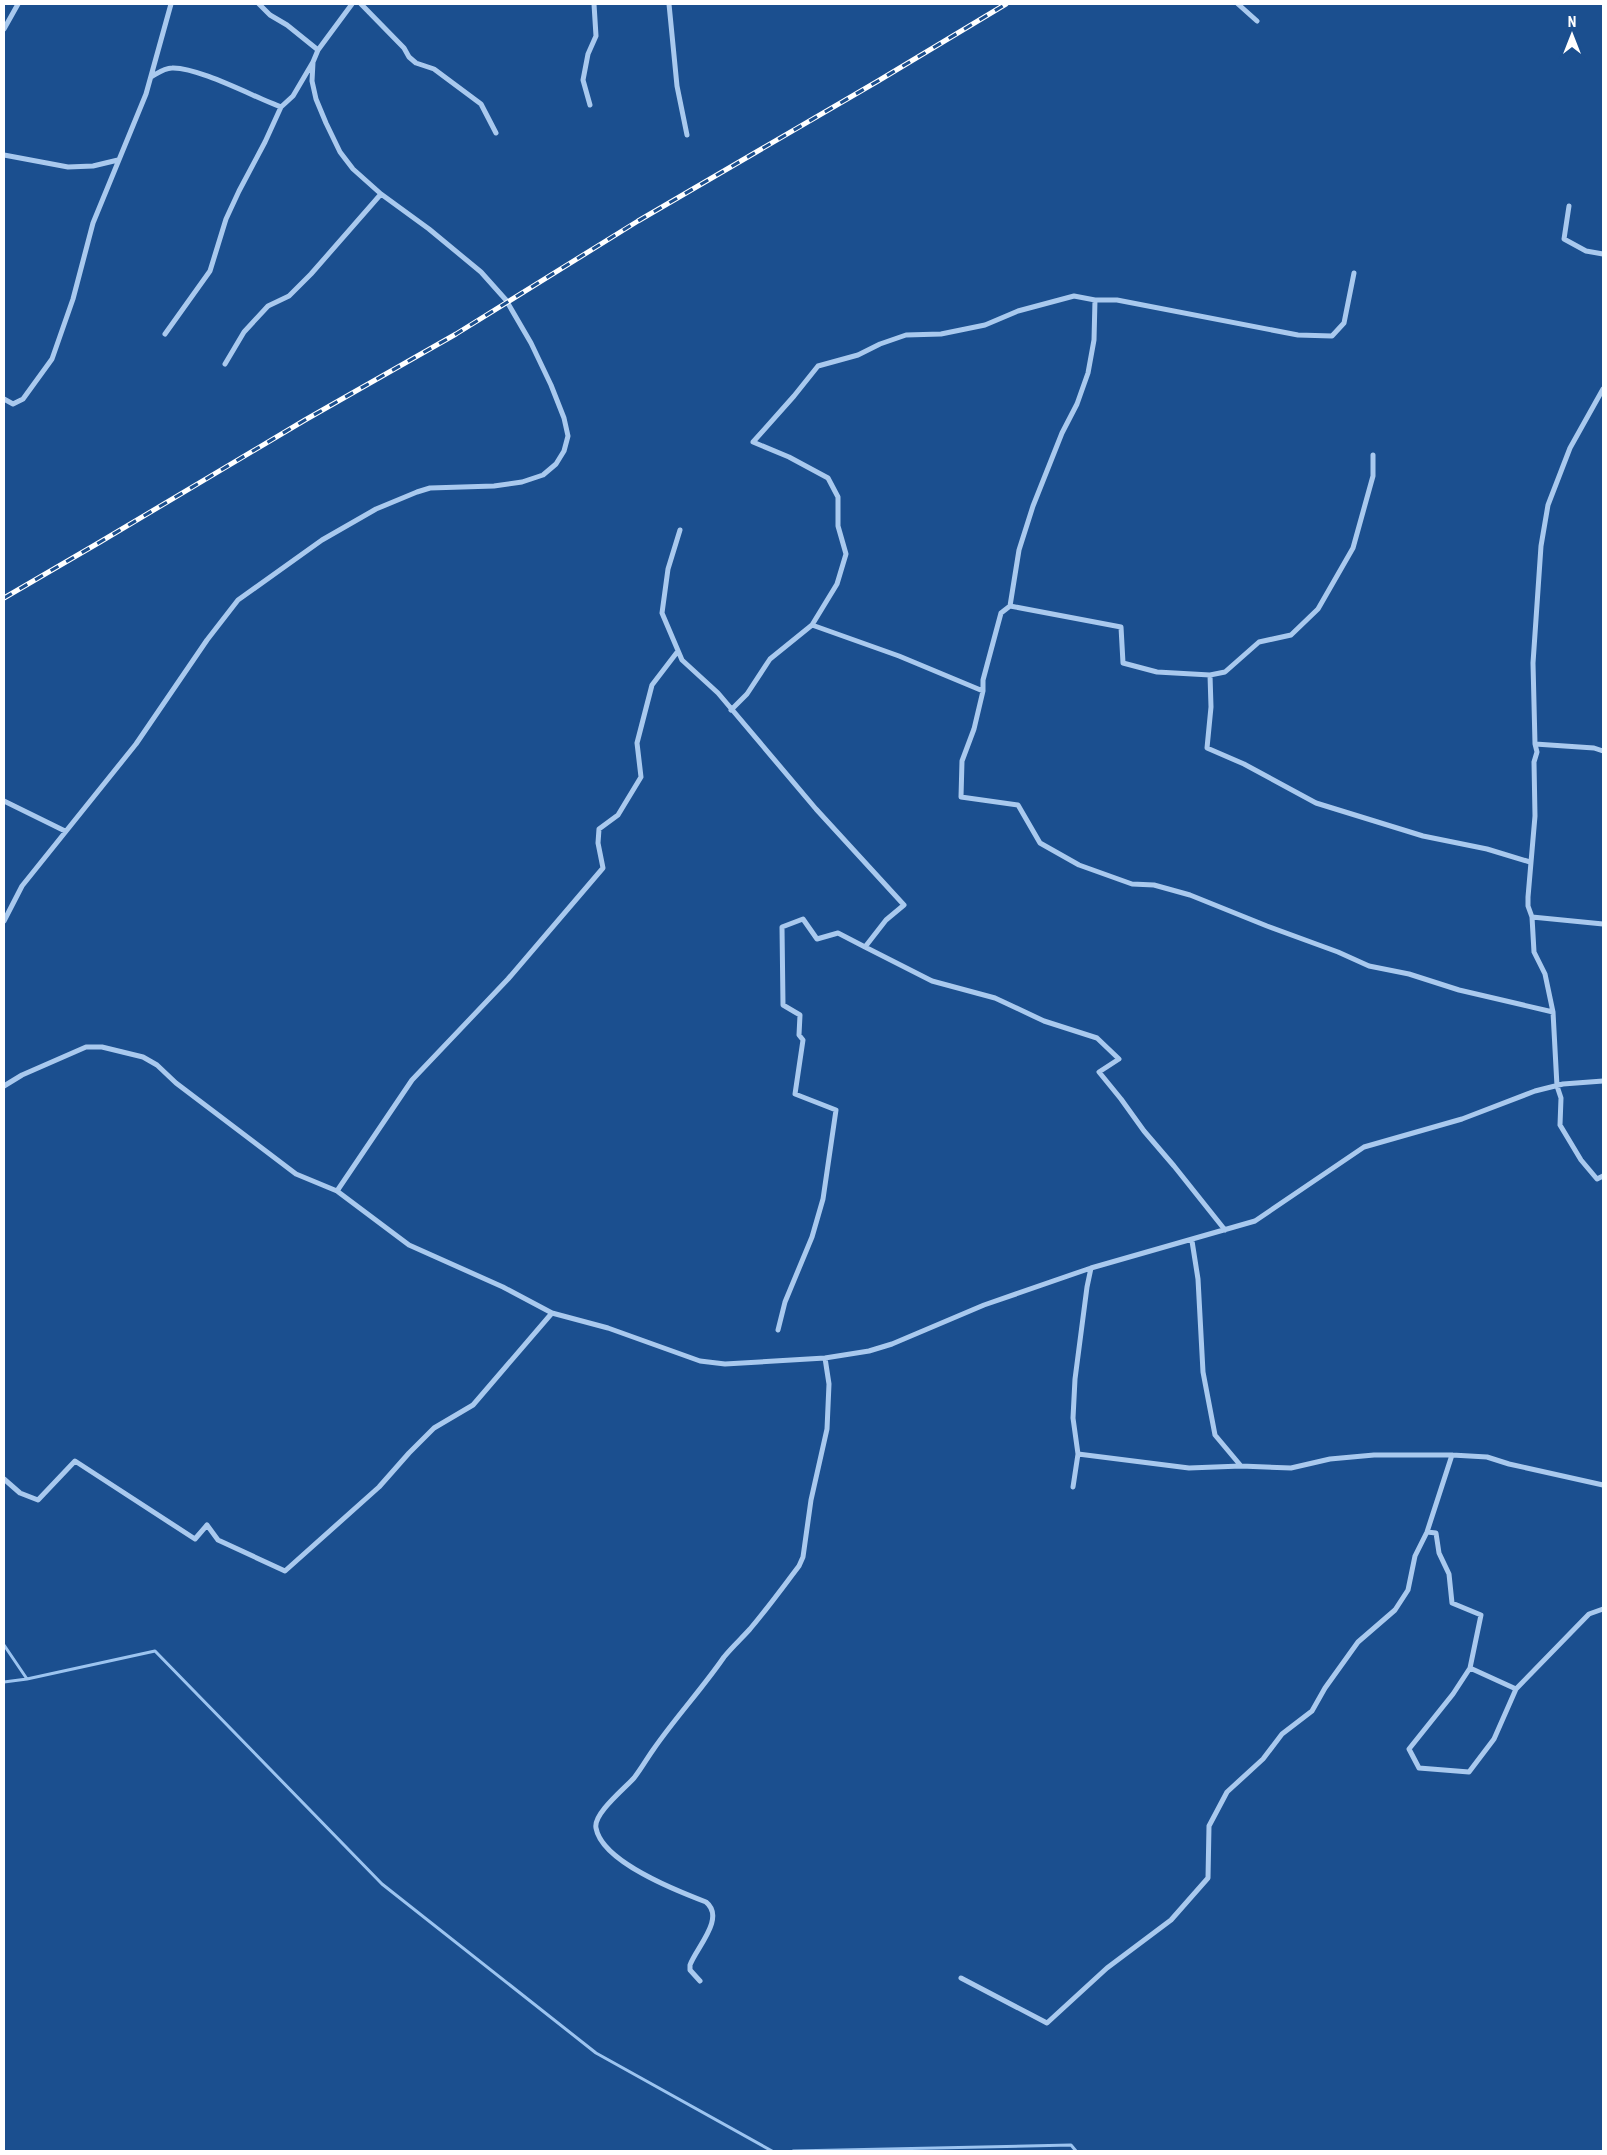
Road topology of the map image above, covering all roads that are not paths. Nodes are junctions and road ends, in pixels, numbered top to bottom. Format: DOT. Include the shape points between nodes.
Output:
graph roads {
  1 [pos="18,4"];
  2 [pos="171,4"];
  3 [pos="259,4"];
  4 [pos="352,4"];
  5 [pos="361,4"];
  6 [pos="594,4"];
  7 [pos="669,4"];
  8 [pos="1238,4"];
  9 [pos="1257,21"];
  10 [pos="4,29"];
  11 [pos="318,50"];
  12 [pos="313,62"];
  13 [pos="151,77"];
  14 [pos="590,105"];
  15 [pos="281,107"];
  16 [pos="496,133"];
  17 [pos="687,135"];
  18 [pos="4,155"];
  19 [pos="118,160"];
  20 [pos="381,194"];
  21 [pos="1569,206"];
  22 [pos="1603,254"];
  23 [pos="1354,273"];
  24 [pos="1095,300"];
  25 [pos="166,334"];
  26 [pos="225,364"];
  27 [pos="1603,389"];
  28 [pos="4,399"];
  29 [pos="1373,455"];
  30 [pos="680,530"];
  31 [pos="1010,606"];
  32 [pos="812,625"];
  33 [pos="678,651"];
  34 [pos="1210,675"];
  35 [pos="983,691"];
  36 [pos="732,710"];
  37 [pos="1535,744"];
  38 [pos="1603,751"];
  39 [pos="4,801"];
  40 [pos="65,831"];
  41 [pos="1530,862"];
  42 [pos="1532,917"];
  43 [pos="4,921"];
  44 [pos="1603,924"];
  45 [pos="865,947"];
  46 [pos="1553,1012"];
  47 [pos="1603,1081"];
  48 [pos="4,1086"];
  49 [pos="1557,1086"];
  50 [pos="1603,1176"];
  51 [pos="337,1191"];
  52 [pos="1225,1230"];
  53 [pos="1192,1241"];
  54 [pos="1091,1268"];
  55 [pos="552,1313"];
  56 [pos="778,1330"];
  57 [pos="825,1358"];
  58 [pos="1078,1454"];
  59 [pos="1452,1455"];
  60 [pos="1241,1466"];
  61 [pos="4,1479"];
  62 [pos="1603,1485"];
  63 [pos="1073,1487"];
  64 [pos="1427,1532"];
  65 [pos="1603,1610"];
  66 [pos="1470,1668"];
  67 [pos="1516,1689"];
  68 [pos="961,1978"];
  69 [pos="700,1981"];
  1 -- 10 [label="street"];
  2 -- 13 [label="street"];
  3 -- 11 [label="street"];
  4 -- 11 [label="street"];
  5 -- 16 [label="street" via="416,63 434,69 481,104"];
  6 -- 14 [label="street" via="596,36 588,54 583,80"];
  7 -- 17 [label="street" via="677,86"];
  8 -- 9 [label="street"];
  11 -- 12 [label="street"];
  12 -- 15 [label="street" via="293,96"];
  12 -- 20 [label="street" via="312,81 316,99 340,152 353,169"];
  13 -- 15 [label="street" via="172,68 192,71"];
  13 -- 19 [label="street"];
  15 -- 25 [label="street" via="226,219 210,271"];
  18 -- 19 [label="street" via="68,167"];
  19 -- 28 [label="street" via="93,223 73,299 52,359 23,399 12,404"];
  20 -- 26 [label="street" via="311,274 289,296 268,306 244,332"];
  20 -- 40 [label="street" via="481,272 506,300 531,342 564,418 568,436 564,451 556,464 543,475 522,482 448,486 417,492 376,509 269,576 238,600 225,616 136,744"];
  21 -- 22 [label="street" via="1564,239"];
  23 -- 24 [label="street" via="1344,323 1332,336 1298,335 1117,300"];
  24 -- 31 [label="street" via="1094,340 1088,373 1018,550"];
  24 -- 32 [label="street" via="1074,296 1018,311 985,325 941,334 906,335 858,355 818,366 753,442 828,478 838,497 838,526 846,554 837,584"];
  27 -- 37 [label="street" via="1570,448 1548,504 1541,546 1533,663"];
  29 -- 34 [label="street" via="1373,476 1353,548 1318,609 1291,635 1259,642 1226,672"];
  30 -- 33 [label="street" via="668,569 662,613"];
  31 -- 34 [label="street" via="1121,627 1123,663 1157,672"];
  31 -- 35 [label="street" via="1001,613"];
  32 -- 35 [label="street"];
  32 -- 36 [label="street" via="770,659"];
  33 -- 36 [label="street" via="682,660"];
  33 -- 51 [label="street" via="652,685 637,743 641,777 618,815 599,829 603,868 508,979 412,1080"];
  34 -- 41 [label="street" via="1207,748 1316,802 1423,836"];
  35 -- 46 [label="street" via="962,761 961,797 1018,804 1040,843 1079,865 1132,884 1154,885 1190,895 1370,966"];
  36 -- 45 [label="street" via="904,905 886,920"];
  37 -- 38 [label="street"];
  37 -- 41 [label="street" via="1535,816"];
  39 -- 40 [label="street"];
  40 -- 43 [label="street" via="22,886"];
  41 -- 42 [label="street" via="1528,906"];
  42 -- 44 [label="street"];
  42 -- 46 [label="street" via="1534,952 1545,974"];
  45 -- 52 [label="street" via="932,981 995,998 1044,1021 1097,1038 1119,1059 1100,1072"];
  45 -- 56 [label="street" via="838,932 817,939 803,919 782,927 783,1005 800,1015 799,1035 803,1040 794,1094 836,1110 823,1199"];
  46 -- 49 [label="street"];
  47 -- 49 [label="street"];
  48 -- 51 [label="street" via="22,1074 86,1047 102,1047 143,1057 296,1174"];
  49 -- 50 [label="street" via="1561,1098 1560,1125 1580,1160 1597,1179"];
  49 -- 52 [label="street" via="1535,1091 1462,1120 1364,1148 1255,1221"];
  51 -- 55 [label="street" via="409,1245"];
  52 -- 53 [label="street"];
  53 -- 54 [label="street"];
  53 -- 60 [label="street" via="1198,1279 1203,1372 1215,1435"];
  54 -- 57 [label="street" via="984,1305 898,1342 869,1351"];
  54 -- 58 [label="street" via="1075,1379 1074,1418"];
  55 -- 57 [label="street" via="608,1328 700,1360 725,1364"];
  55 -- 61 [label="street" via="473,1404 434,1428 379,1487 285,1571 218,1540 207,1525 195,1539 75,1461 38,1500 20,1493"];
  57 -- 69 [label="street" via="830,1384 828,1429 799,1566 726,1655 642,1769 599,1813 595,1823 601,1840 626,1864 655,1882 711,1906 712,1921 690,1965 690,1970"];
  58 -- 60 [label="street" via="1189,1468"];
  58 -- 63 [label="street"];
  59 -- 60 [label="street" via="1374,1455 1330,1459 1291,1468"];
  59 -- 62 [label="street" via="1487,1457"];
  59 -- 64 [label="street"];
  64 -- 66 [label="street" via="1436,1533 1439,1553 1449,1574 1452,1603 1481,1615"];
  64 -- 68 [label="street" via="1415,1556 1408,1590 1395,1610 1358,1642 1312,1711 1282,1734 1262,1759 1227,1792 1209,1826 1208,1878 1171,1920 1107,1968 1047,2023"];
  65 -- 67 [label="street" via="1590,1614"];
  66 -- 67 [label="street"];
  66 -- 67 [label="street" via="1409,1749 1419,1768 1469,1772 1494,1739"];
}
